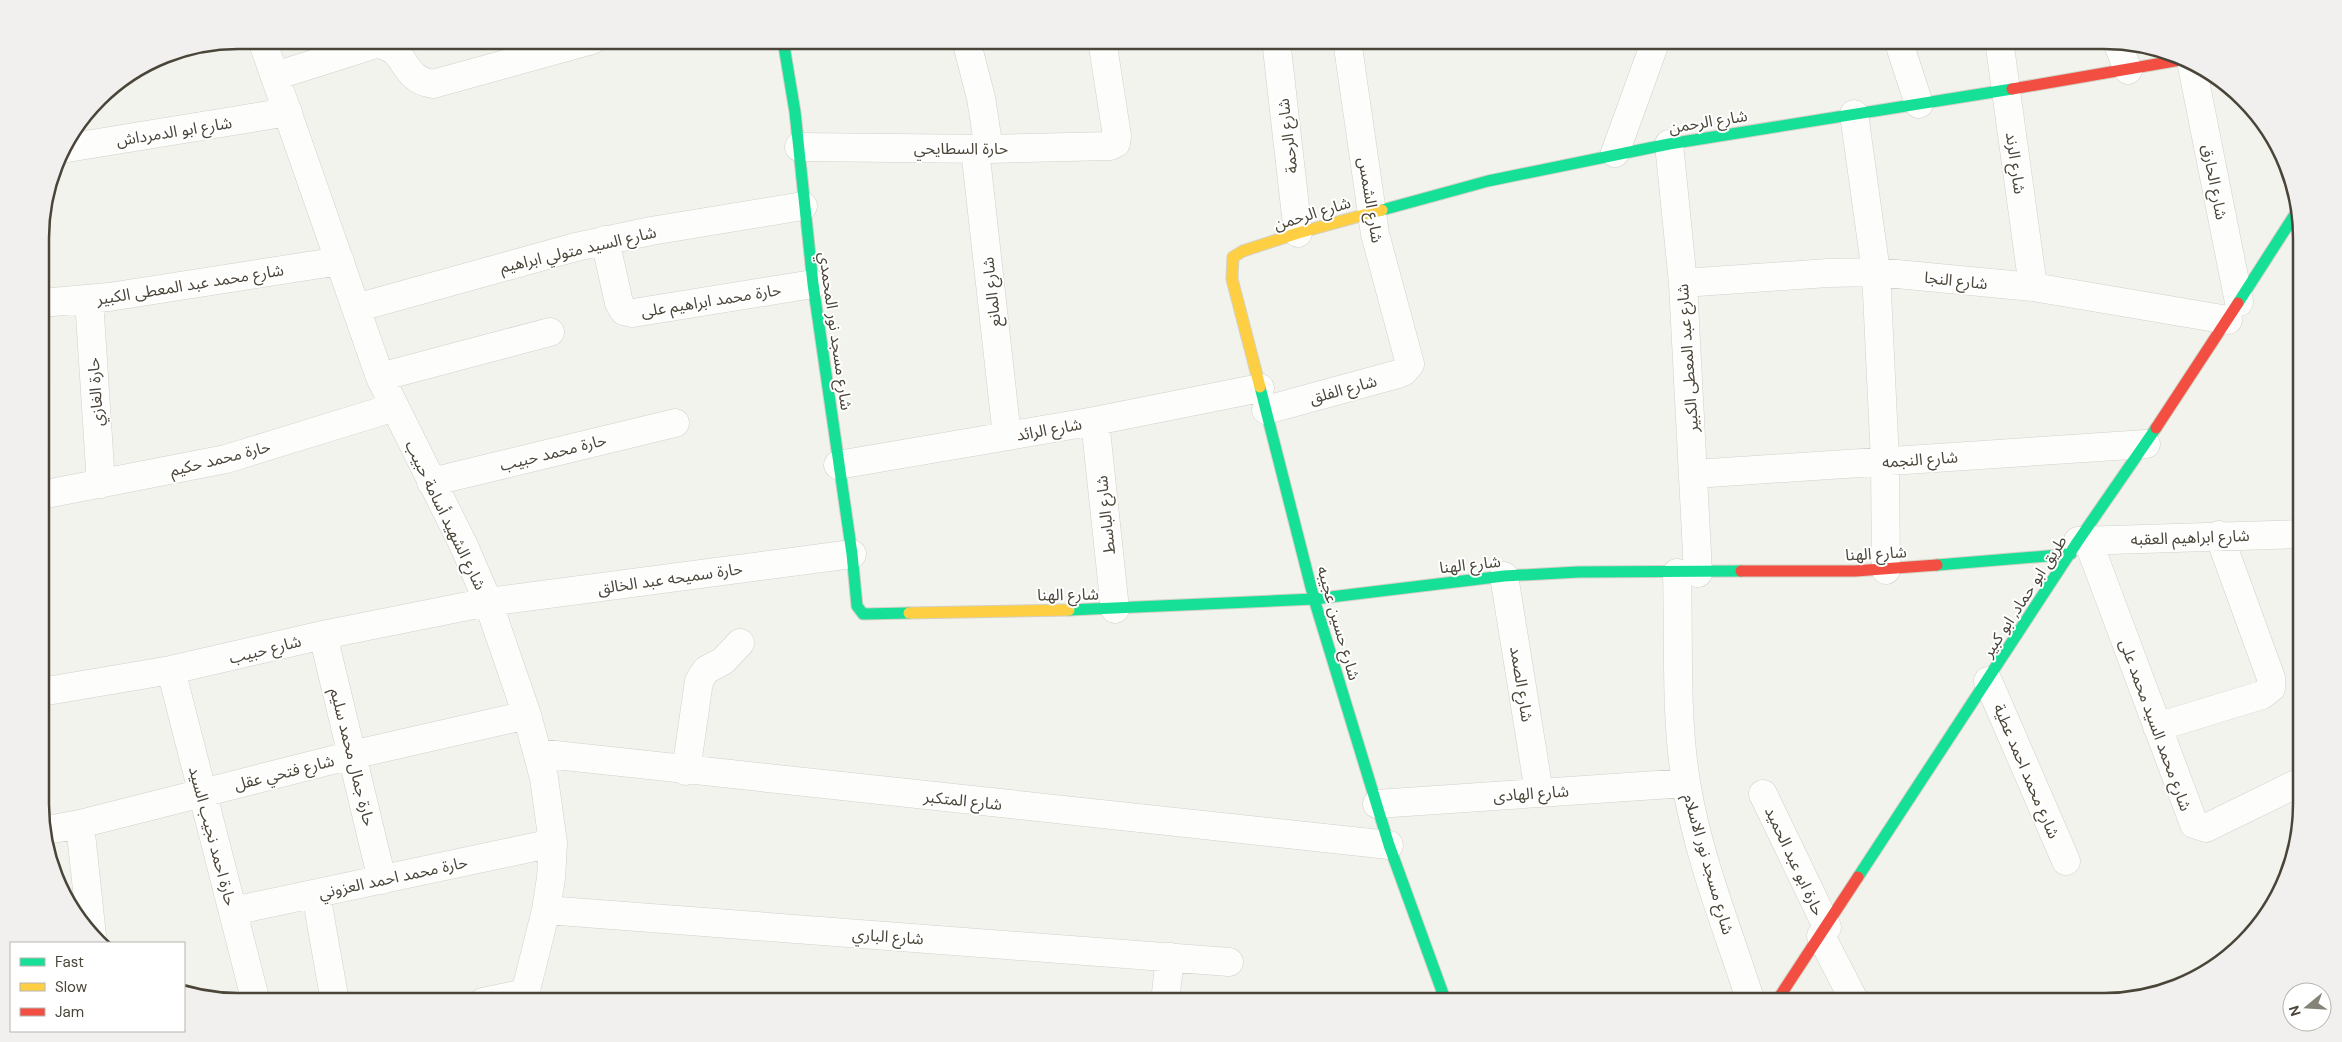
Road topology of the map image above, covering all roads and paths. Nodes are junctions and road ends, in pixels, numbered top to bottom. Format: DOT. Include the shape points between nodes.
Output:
graph roads {
  1 [pos="265,49"];
  2 [pos="360,49"];
  3 [pos="394,49"];
  4 [pos="559,49"];
  5 [pos="785,49"];
  6 [pos="968,49"];
  7 [pos="1103,49"];
  8 [pos="1277,49"];
  9 [pos="1348,49"];
  10 [pos="1656,49"];
  11 [pos="1901,49"];
  12 [pos="2000,49"];
  13 [pos="2120,49"];
  14 [pos="2173,62"];
  15 [pos="2128,70"];
  16 [pos="2193,71"];
  17 [pos="275,76"];
  18 [pos="2006,90"];
  19 [pos="1919,104"];
  20 [pos="288,112"];
  21 [pos="1854,114"];
  22 [pos="1669,144"];
  23 [pos="72,147"];
  24 [pos="799,147"];
  25 [pos="982,149"];
  26 [pos="1615,153"];
  27 [pos="803,206"];
  28 [pos="1371,212"];
  29 [pos="2292,218"];
  30 [pos="1298,233"];
  31 [pos="605,240"];
  32 [pos="1243,251"];
  33 [pos="340,261"];
  34 [pos="1876,272"];
  35 [pos="1682,283"];
  36 [pos="813,284"];
  37 [pos="2033,287"];
  38 [pos="90,299"];
  39 [pos="49,302"];
  40 [pos="356,308"];
  41 [pos="2233,311"];
  42 [pos="550,332"];
  43 [pos="1410,358"];
  44 [pos="380,377"];
  45 [pos="1263,399"];
  46 [pos="395,407"];
  47 [pos="1094,421"];
  48 [pos="675,423"];
  49 [pos="1007,436"];
  50 [pos="2146,444"];
  51 [pos="1885,461"];
  52 [pos="838,465"];
  53 [pos="1694,474"];
  54 [pos="431,482"];
  55 [pos="101,484"];
  56 [pos="49,494"];
  57 [pos="2293,534"];
  58 [pos="2219,535"];
  59 [pos="2079,546"];
  60 [pos="852,554"];
  61 [pos="1886,570"];
  62 [pos="1688,573"];
  63 [pos="1504,576"];
  64 [pos="1314,599"];
  65 [pos="488,602"];
  66 [pos="1115,609"];
  67 [pos="873,614"];
  68 [pos="323,634"];
  69 [pos="740,643"];
  70 [pos="170,670"];
  71 [pos="1988,681"];
  72 [pos="49,691"];
  73 [pos="526,715"];
  74 [pos="2157,726"];
  75 [pos="537,754"];
  76 [pos="352,755"];
  77 [pos="686,771"];
  78 [pos="1686,783"];
  79 [pos="2293,785"];
  80 [pos="1539,792"];
  81 [pos="202,793"];
  82 [pos="1764,794"];
  83 [pos="1377,804"];
  84 [pos="80,824"];
  85 [pos="50,830"];
  86 [pos="553,843"];
  87 [pos="1389,846"];
  88 [pos="2066,861"];
  89 [pos="382,880"];
  90 [pos="316,894"];
  91 [pos="546,910"];
  92 [pos="233,911"];
  93 [pos="91,922"];
  94 [pos="1824,932"];
  95 [pos="1170,957"];
  96 [pos="1229,962"];
  97 [pos="254,993"];
  98 [pos="333,993"];
  99 [pos="525,993"];
  100 [pos="1166,993"];
  101 [pos="1443,993"];
  102 [pos="1748,993"];
  103 [pos="1782,993"];
  104 [pos="1851,993"];
  1 -- 17 [label="street, شارع الشهيد أسامة حبيب"];
  2 -- 17 [label="street"];
  3 -- 4 [label="street" via="412,76 433,84"];
  5 -- 24 [label="street, شارع مسجد نور المحمدي"];
  6 -- 25 [label="street, شارع المانع" via="981,98"];
  7 -- 25 [label="street, حارة السطايحي" via="1116,143 1110,146"];
  8 -- 30 [label="street, شارع الرحمة"];
  9 -- 28 [label="street, شارع الشمس"];
  10 -- 26 [label="street"];
  11 -- 19 [label="street"];
  12 -- 18 [label="street, شارع الرند"];
  13 -- 15 [label="street"];
  14 -- 15 [label="street, شارع الرحمن"];
  15 -- 18 [label="street, شارع الرحمن"];
  16 -- 41 [label="street, شارع الحارق"];
  17 -- 20 [label="street, شارع الشهيد أسامة حبيب"];
  18 -- 19 [label="street, شارع الرحمن"];
  18 -- 37 [label="street, شارع الرند"];
  19 -- 21 [label="street, شارع الرحمن"];
  20 -- 23 [label="street, شارع ابو الدمرداش"];
  20 -- 33 [label="street, شارع الشهيد أسامة حبيب"];
  21 -- 22 [label="street, شارع الرحمن"];
  21 -- 34 [label="street"];
  22 -- 26 [label="street, شارع الرحمن"];
  22 -- 35 [label="street, شارع عبد المعطى الكبير"];
  24 -- 25 [label="street, حارة السطايحي"];
  24 -- 27 [label="street, شارع مسجد نور المحمدي"];
  25 -- 49 [label="street, شارع المانع"];
  26 -- 28 [label="street, شارع الرحمن" via="1488,181"];
  27 -- 31 [label="street, شارع السيد متولي ابراهيم"];
  27 -- 36 [label="street, شارع مسجد نور المحمدي"];
  28 -- 30 [label="street, شارع الرحمن"];
  28 -- 43 [label="street, شارع الشمس" via="1380,256"];
  29 -- 41 [label="street, طريق ابو حماد, ابو كبير"];
  30 -- 32 [label="street, شارع الرحمن"];
  31 -- 36 [label="street, حارة محمد ابراهيم على" via="619,303 624,310 633,313"];
  31 -- 40 [label="street, شارع السيد متولي ابراهيم"];
  32 -- 45 [label="street, شارع حسين عجيبه" via="1233,257 1230,271"];
  33 -- 38 [label="street, شارع محمد عبد المعطى الكبير"];
  33 -- 40 [label="street, شارع الشهيد أسامة حبيب"];
  34 -- 35 [label="street, شارع النجا"];
  34 -- 37 [label="street, شارع النجا"];
  34 -- 51 [label="street"];
  35 -- 53 [label="street, شارع عبد المعطى الكبير"];
  36 -- 52 [label="street, شارع مسجد نور المحمدي"];
  37 -- 41 [label="street, شارع النجا"];
  38 -- 39 [label="street, شارع محمد عبد المعطى الكبير"];
  38 -- 55 [label="street, حارة الغازي"];
  40 -- 44 [label="street, شارع الشهيد أسامة حبيب"];
  41 -- 50 [label="street, طريق ابو حماد, ابو كبير"];
  42 -- 44 [label="street"];
  43 -- 45 [label="street, شارع الفلق" via="1410,364 1403,372"];
  44 -- 46 [label="street, شارع الشهيد أسامة حبيب"];
  45 -- 47 [label="street, شارع الرائد"];
  45 -- 64 [label="street, شارع حسين عجيبه"];
  46 -- 54 [label="street, شارع الشهيد أسامة حبيب"];
  46 -- 55 [label="street, حارة محمد حكيم" via="226,459"];
  47 -- 49 [label="street, شارع الرائد"];
  47 -- 66 [label="street, شارع الباسط"];
  48 -- 54 [label="street, حارة محمد حبيب"];
  49 -- 52 [label="street, شارع الرائد"];
  50 -- 51 [label="street, شارع النجمه"];
  50 -- 59 [label="street, طريق ابو حماد, ابو كبير"];
  51 -- 53 [label="street, شارع النجمه"];
  51 -- 61 [label="street"];
  52 -- 60 [label="street, شارع مسجد نور المحمدي"];
  53 -- 62 [label="street, شارع عبد المعطى الكبير"];
  54 -- 65 [label="street, شارع الشهيد أسامة حبيب"];
  55 -- 56 [label="street, حارة محمد حكيم"];
  57 -- 58 [label="street, شارع ابراهيم العقبه"];
  58 -- 59 [label="street, شارع ابراهيم العقبه"];
  58 -- 74 [label="street" via="2271,678 2271,688 2262,694"];
  59 -- 61 [label="street, شارع الهنا"];
  59 -- 71 [label="street, طريق ابو حماد, ابو كبير"];
  59 -- 74 [label="street, شارع محمد السيد محمد على"];
  60 -- 65 [label="street, حارة سميحه عبد الخالق"];
  60 -- 67 [label="street, شارع مسجد نور المحمدي" via="858,606 863,614"];
  61 -- 62 [label="street, شارع الهنا"];
  62 -- 63 [label="street, شارع الهنا" via="1578,572"];
  62 -- 78 [label="street, شارع مسجد نور الاسلام" via="1681,740"];
  63 -- 64 [label="street, شارع الهنا"];
  63 -- 80 [label="street, شارع الصمد"];
  64 -- 66 [label="street, شارع الهنا"];
  64 -- 83 [label="street, شارع حسين عجيبه"];
  65 -- 68 [label="street, شارع حبيب"];
  65 -- 73 [label="street, شارع الشهيد أسامة حبيب"];
  66 -- 67 [label="street, شارع الهنا"];
  68 -- 70 [label="street, شارع حبيب"];
  68 -- 76 [label="street, حارة جمال محمد سليم"];
  69 -- 77 [label="street" via="723,661 706,670 699,681"];
  70 -- 72 [label="street, شارع حبيب"];
  70 -- 81 [label="street, حارة احمد نجيب السيد"];
  71 -- 88 [label="street, شارع محمد احمد عطية"];
  71 -- 94 [label="street, طريق ابو حماد, ابو كبير"];
  73 -- 75 [label="street, شارع الشهيد أسامة حبيب"];
  73 -- 76 [label="street, شارع فتحي عقل"];
  74 -- 79 [label="street, شارع محمد السيد محمد على" via="2191,818 2200,828"];
  75 -- 77 [label="street, شارع المتكبر"];
  75 -- 86 [label="street, شارع الشهيد أسامة حبيب" via="551,813"];
  76 -- 81 [label="street, شارع فتحي عقل"];
  76 -- 89 [label="street, حارة جمال محمد سليم"];
  77 -- 87 [label="street, شارع المتكبر"];
  78 -- 80 [label="street, شارع الهادى"];
  78 -- 102 [label="street, شارع مسجد نور الاسلام" via="1698,835"];
  80 -- 83 [label="street, شارع الهادى"];
  81 -- 84 [label="street, شارع فتحي عقل"];
  81 -- 92 [label="street, حارة احمد نجيب السيد"];
  82 -- 94 [label="street, حارة ابو عبد الحميد"];
  83 -- 87 [label="street, شارع حسين عجيبه"];
  84 -- 85 [label="street, شارع فتحي عقل"];
  84 -- 93 [label="street"];
  86 -- 89 [label="street, حارة محمد احمد العزوني"];
  86 -- 91 [label="street, شارع الشهيد أسامة حبيب"];
  87 -- 101 [label="street, شارع حسين عجيبه"];
  89 -- 90 [label="street, حارة محمد احمد العزوني"];
  90 -- 92 [label="street, حارة محمد احمد العزوني"];
  90 -- 98 [label="street"];
  91 -- 95 [label="street, شارع الباري"];
  91 -- 99 [label="street, شارع الشهيد أسامة حبيب"];
  92 -- 97 [label="street, حارة احمد نجيب السيد"];
  94 -- 103 [label="street, طريق ابو حماد, ابو كبير"];
  94 -- 104 [label="street, حارة ابو عبد الحميد"];
  95 -- 96 [label="street, شارع الباري"];
  95 -- 100 [label="street"];
}
